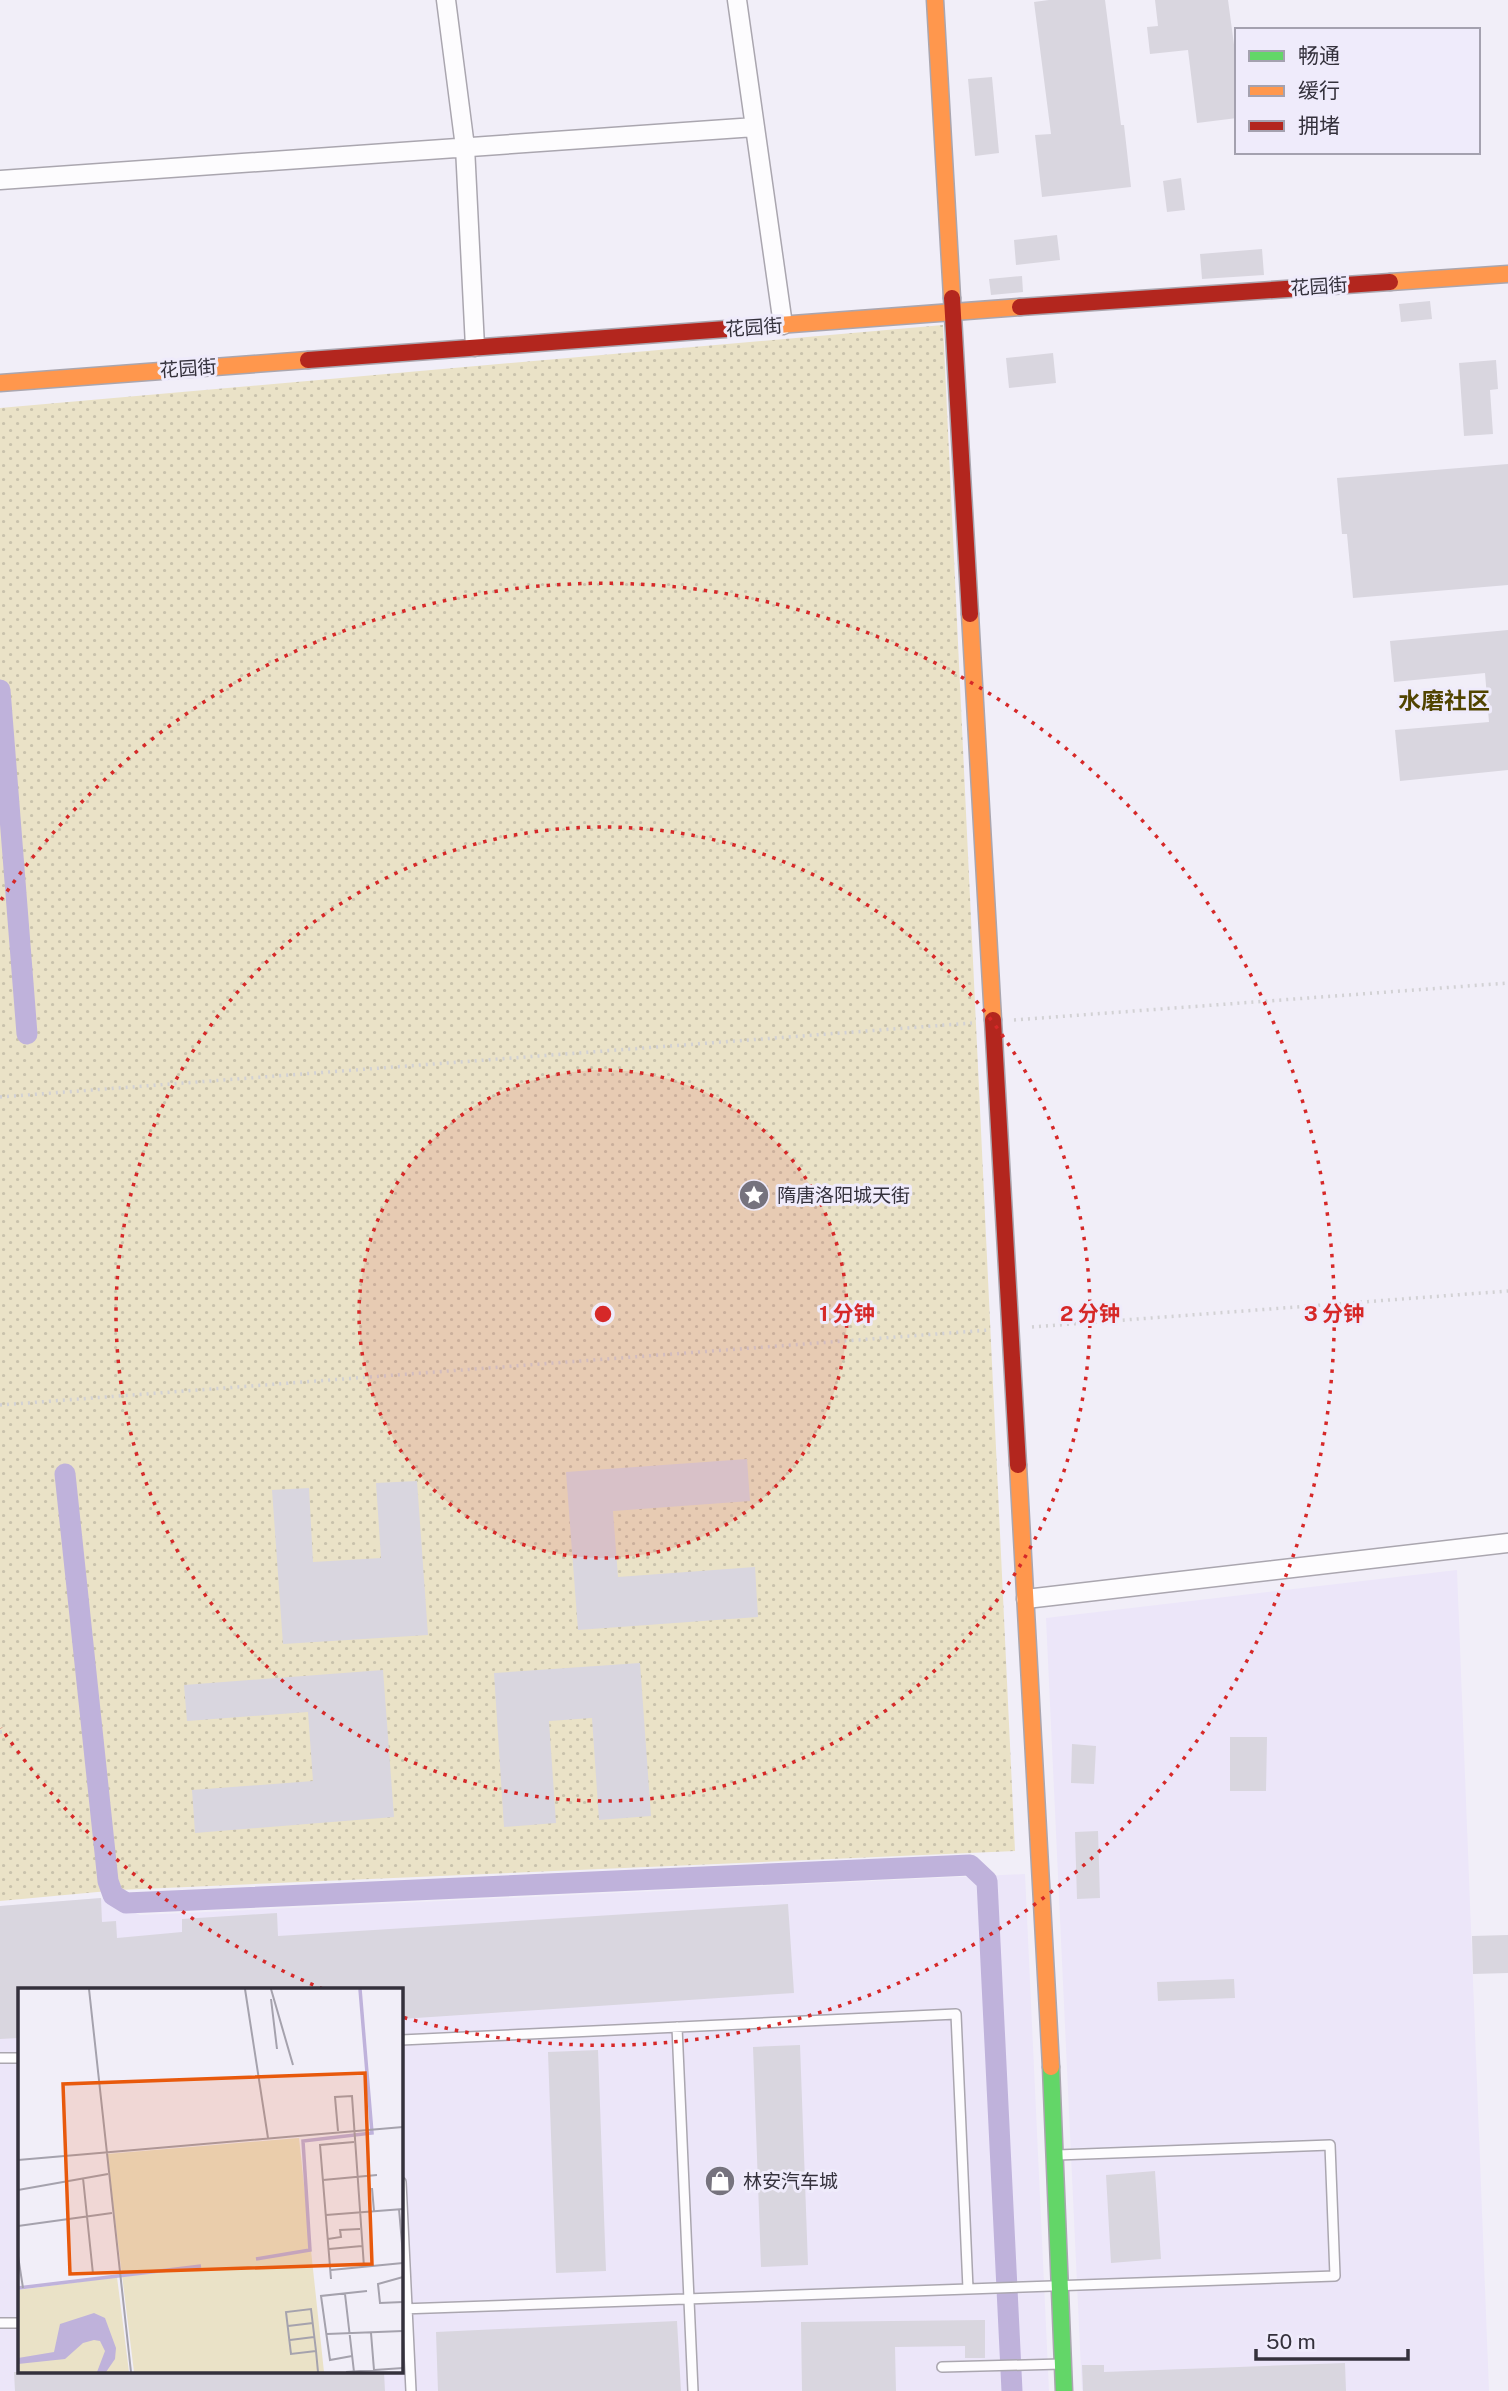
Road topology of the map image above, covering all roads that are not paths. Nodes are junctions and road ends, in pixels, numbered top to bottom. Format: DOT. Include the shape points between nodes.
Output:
graph roads {
  1 [pos="446,0"];
  2 [pos="737,0"];
  3 [pos="935,0"];
  4 [pos="755,127"];
  5 [pos="465,147"];
  6 [pos="0,180"];
  7 [pos="1508,274"];
  8 [pos="953,313"];
  9 [pos="783,325"];
  10 [pos="475,348"];
  11 [pos="0,383"];
  12 [pos="1508,1543"];
  13 [pos="1026,1600"];
  14 [pos="677,2027"];
  15 [pos="402,2040"];
  16 [pos="18,2058"];
  17 [pos="0,2059"];
  18 [pos="1055,2155"];
  19 [pos="402,2224"];
  20 [pos="1060,2286"];
  21 [pos="968,2289"];
  22 [pos="689,2299"];
  23 [pos="404,2309"];
  24 [pos="0,2323"];
  25 [pos="18,2323"];
  26 [pos="1063,2364"];
  27 [pos="942,2367"];
  28 [pos="411,2391"];
  29 [pos="693,2391"];
  30 [pos="1064,2391"];
  1 -- 5 [label="street"];
  2 -- 4 [label="street"];
  3 -- 8 [label="street"];
  4 -- 5 [label="street"];
  4 -- 9 [label="street"];
  5 -- 6 [label="street"];
  5 -- 10 [label="street"];
  7 -- 8 [label="street, 花园街"];
  8 -- 9 [label="street, 花园街"];
  8 -- 13 [label="street"];
  9 -- 10 [label="street, 花园街"];
  10 -- 11 [label="street, 花园街"];
  12 -- 13 [label="street"];
  13 -- 18 [label="street"];
  14 -- 15 [label="lane"];
  14 -- 21 [label="lane" via="956,2014"];
  14 -- 22 [label="lane"];
  16 -- 17 [label="lane"];
  18 -- 20 [label="street"];
  18 -- 20 [label="lane" via="1330,2145 1335,2276"];
  19 -- 23 [label="lane"];
  20 -- 21 [label="lane"];
  20 -- 26 [label="street"];
  21 -- 22 [label="lane"];
  22 -- 23 [label="lane"];
  22 -- 29 [label="lane"];
  23 -- 28 [label="lane"];
  24 -- 25 [label="lane"];
  26 -- 27 [label="lane"];
  26 -- 30 [label="street"];
}
